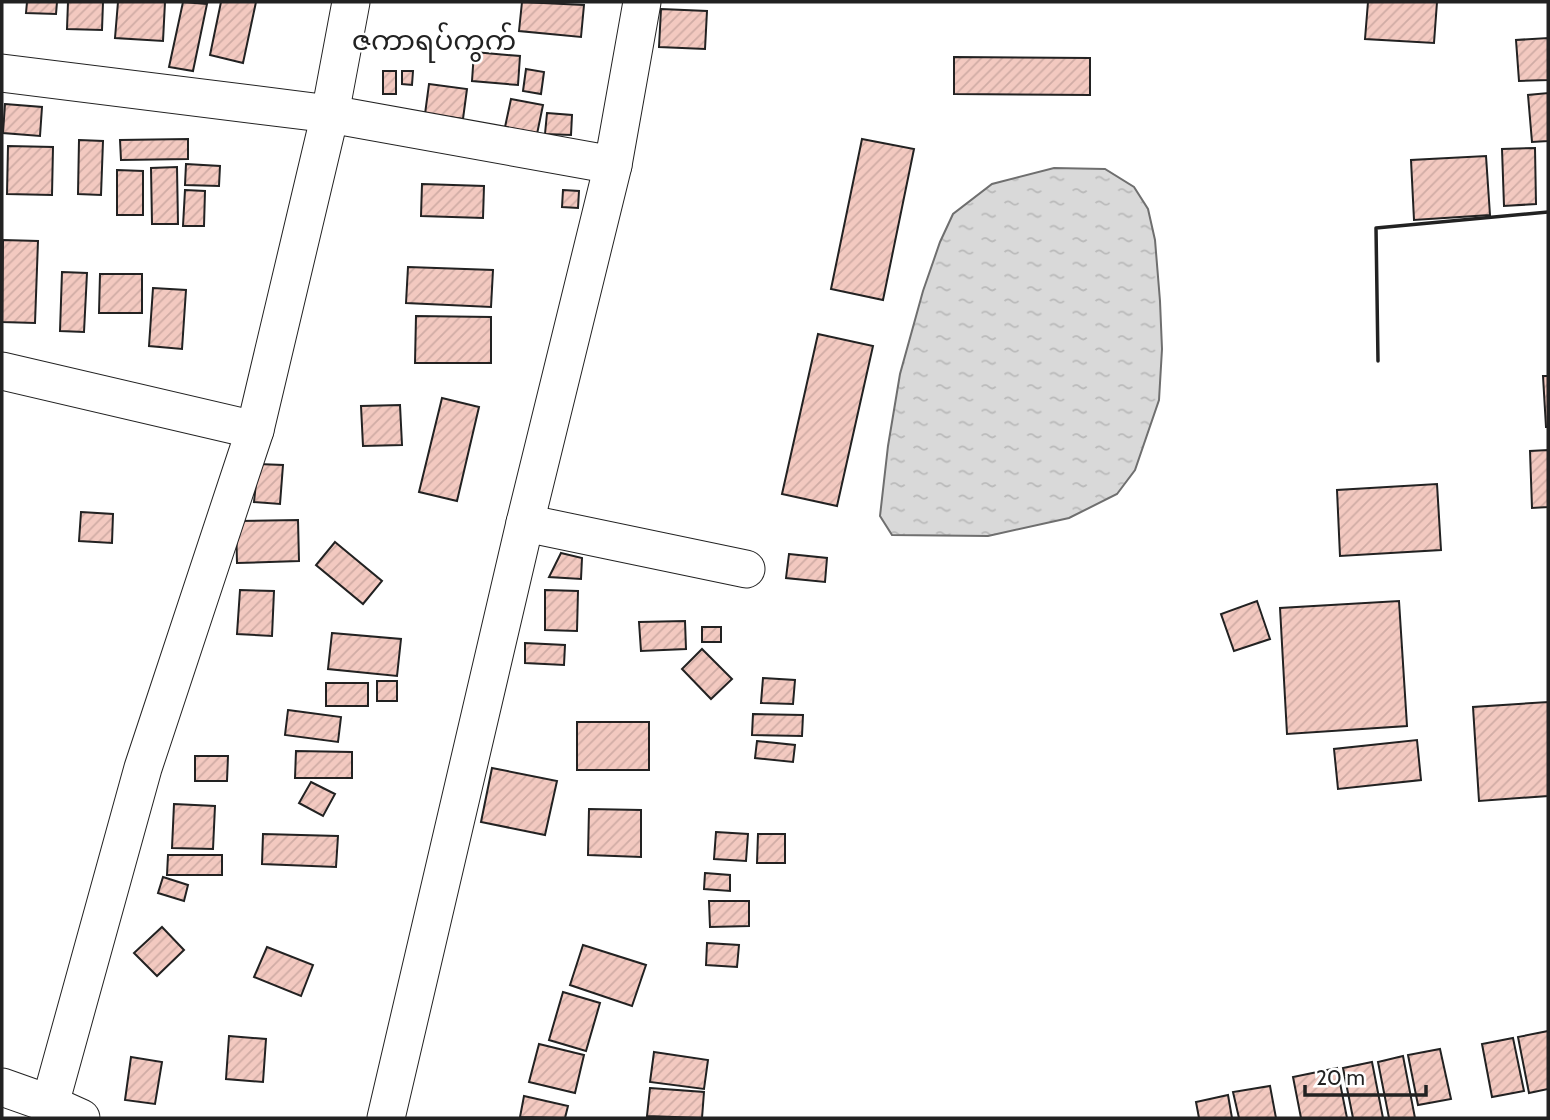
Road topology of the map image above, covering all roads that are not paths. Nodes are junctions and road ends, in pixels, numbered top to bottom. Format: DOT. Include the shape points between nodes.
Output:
graph roads {
  1 [pos="351,2"];
  2 [pos="642,2"];
  3 [pos="2,74"];
  4 [pos="330,114"];
  5 [pos="612,165"];
  6 [pos="2,371"];
  7 [pos="255,430"];
  8 [pos="526,523"];
  9 [pos="747,569"];
  10 [pos="2,1087"];
  11 [pos="66,1111"];
  12 [pos="386,1118"];
  1 -- 4 [label="street"];
  2 -- 5 [label="street"];
  3 -- 4 [label="street"];
  4 -- 5 [label="street"];
  4 -- 7 [label="street"];
  5 -- 8 [label="street"];
  6 -- 7 [label="street"];
  7 -- 11 [label="street" via="143,768"];
  8 -- 9 [label="street"];
  8 -- 12 [label="street"];
  10 -- 11 [label="street"];
}
